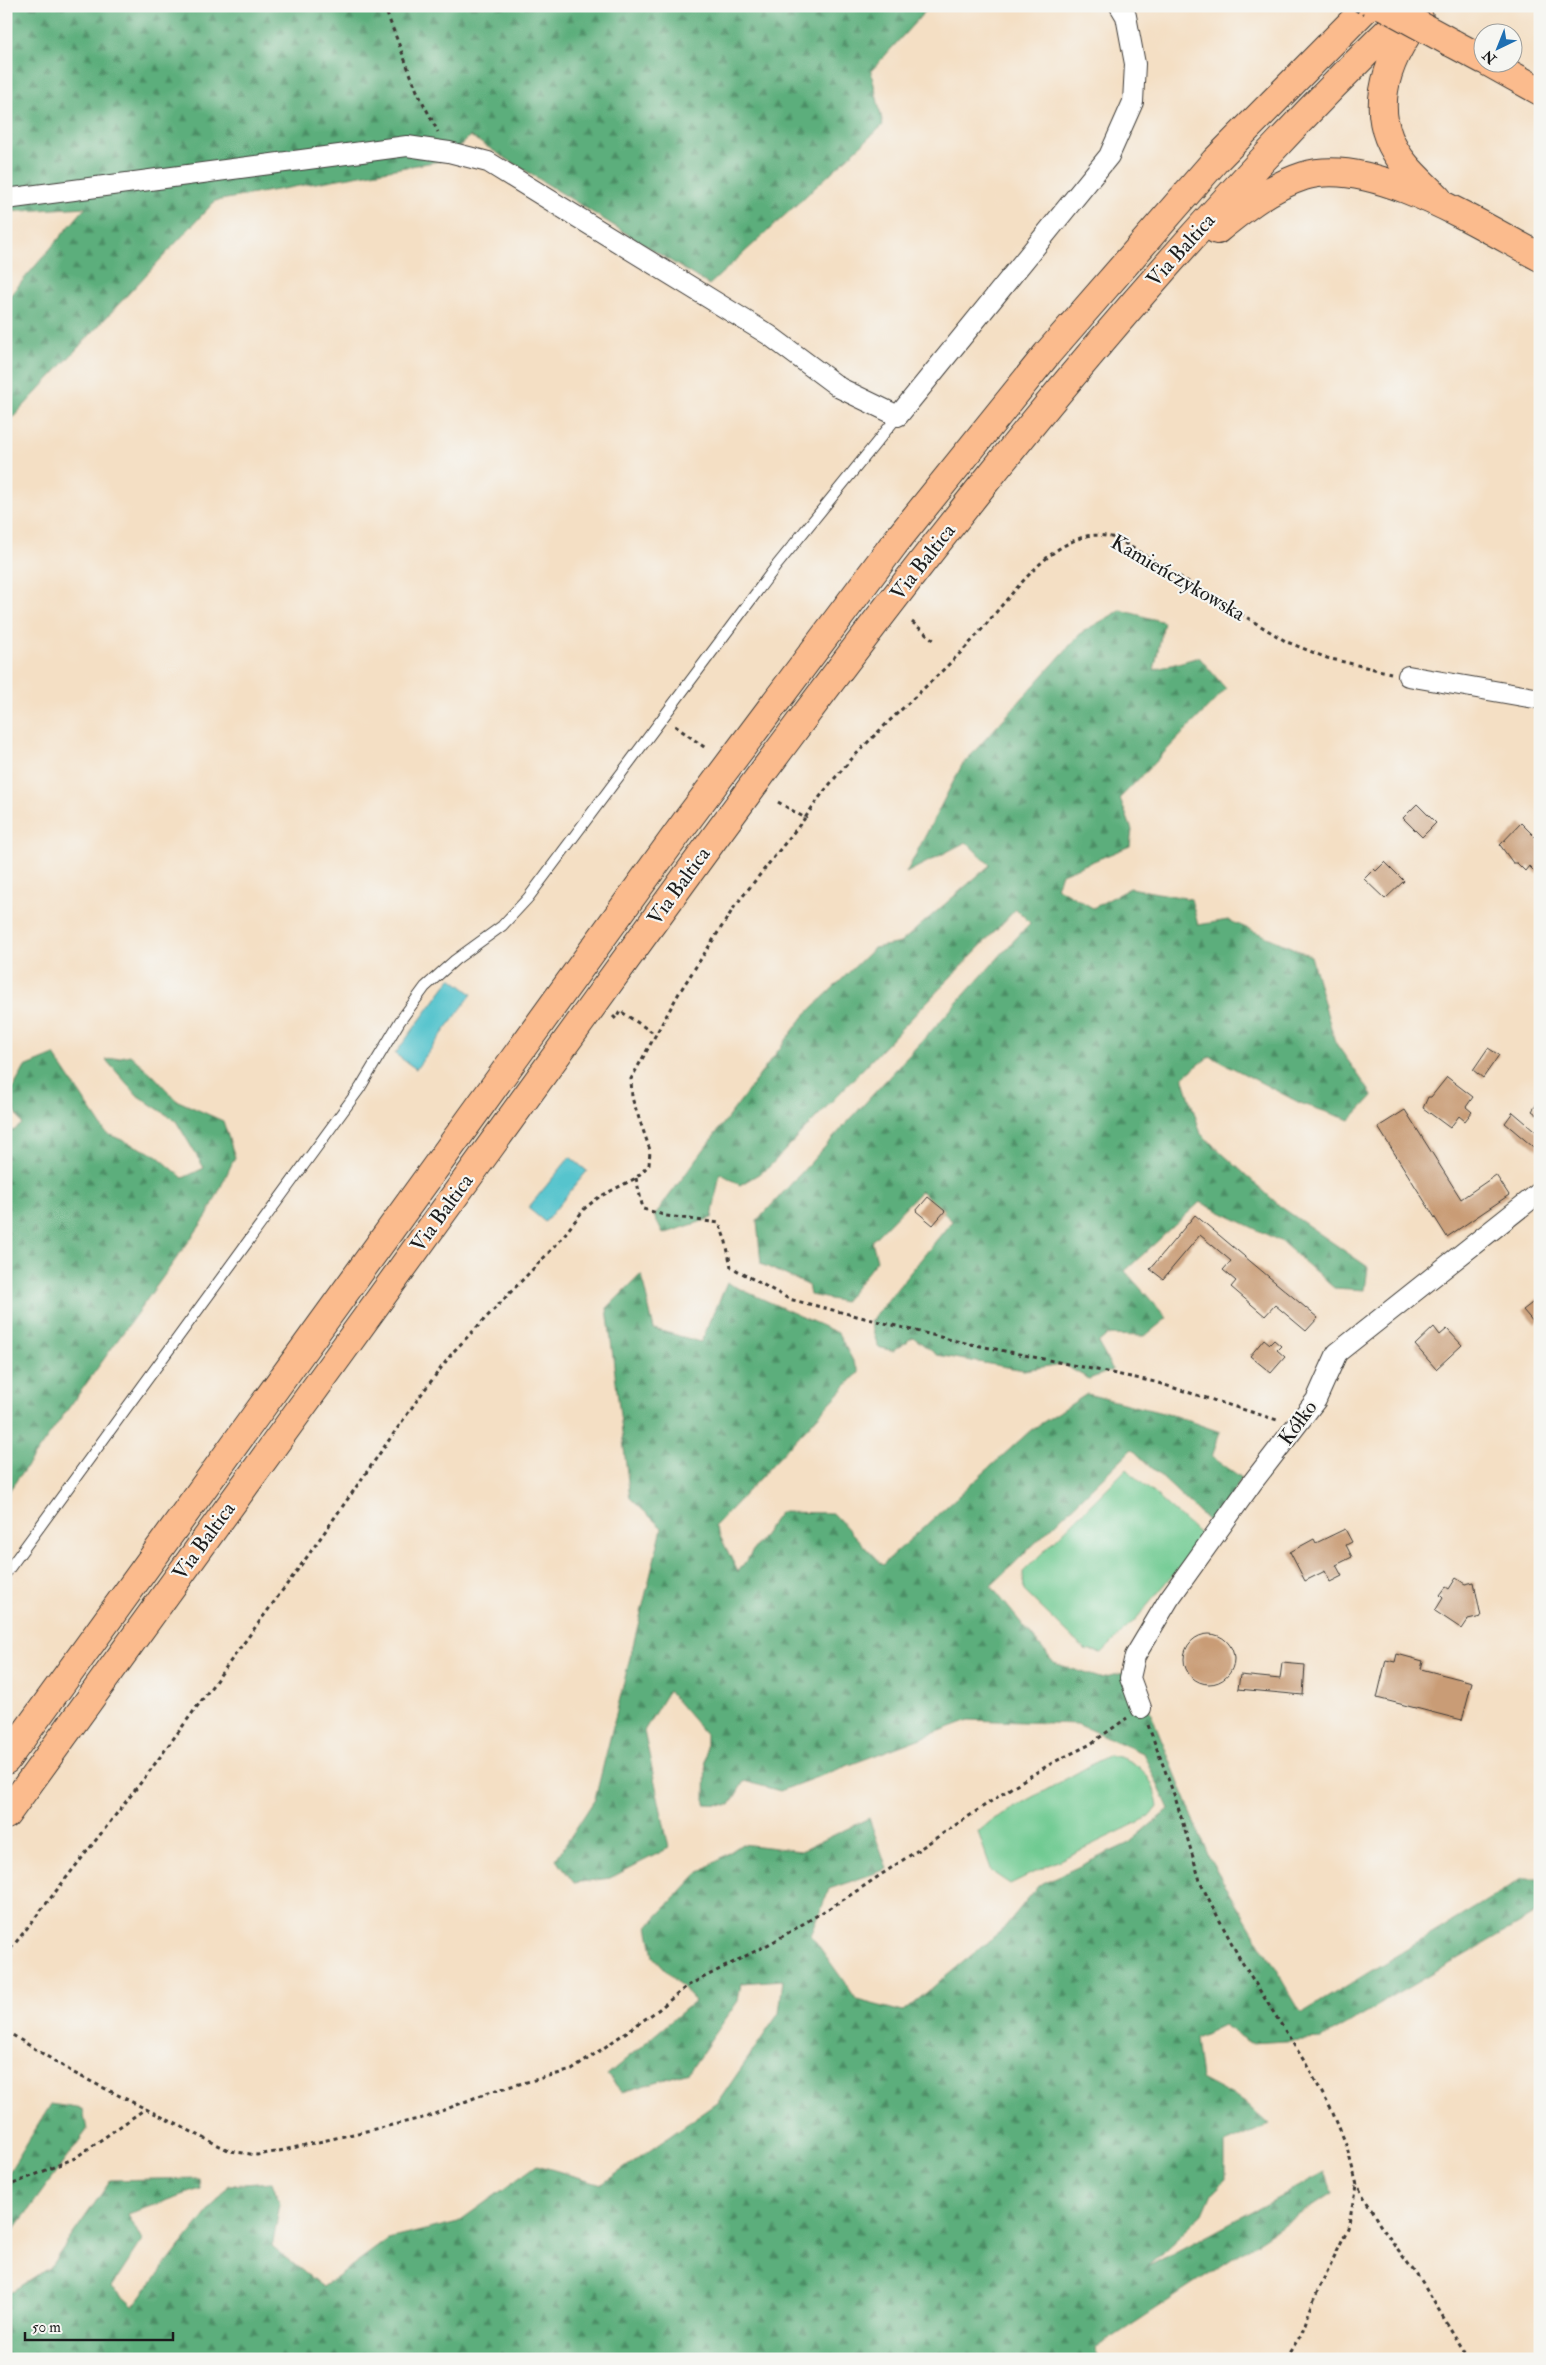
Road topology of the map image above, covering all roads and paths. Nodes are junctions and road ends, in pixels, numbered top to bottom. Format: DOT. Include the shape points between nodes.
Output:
graph roads {
  1 [pos="384,6"];
  2 [pos="1120,6"];
  3 [pos="1348,6"];
  4 [pos="1368,6"];
  5 [pos="1384,6"];
  6 [pos="1414,6"];
  7 [pos="1428,6"];
  8 [pos="1474,55"];
  9 [pos="1506,72"];
  10 [pos="1287,86"];
  11 [pos="1540,91"];
  12 [pos="449,152"];
  13 [pos="6,199"];
  14 [pos="1447,207"];
  15 [pos="1540,257"];
  16 [pos="1152,282"];
  17 [pos="898,416"];
  18 [pos="912,622"];
  19 [pos="935,641"];
  20 [pos="1408,676"];
  21 [pos="1540,699"];
  22 [pos="664,717"];
  23 [pos="706,749"];
  24 [pos="778,802"];
  25 [pos="805,818"];
  26 [pos="613,1016"];
  27 [pos="650,1031"];
  28 [pos="636,1178"];
  29 [pos="1540,1192"];
  30 [pos="1296,1426"];
  31 [pos="6,1573"];
  32 [pos="1141,1708"];
  33 [pos="6,1760"];
  34 [pos="6,1815"];
  35 [pos="6,1955"];
  36 [pos="6,2031"];
  37 [pos="146,2108"];
  38 [pos="1356,2185"];
  39 [pos="6,2187"];
  40 [pos="1285,2359"];
  41 [pos="1469,2359"];
  1 -- 12 [label="path" via="417,91"];
  2 -- 17 [label="street" via="1126,16 1135,64 1133,102 1109,156"];
  3 -- 10 [label="main road"];
  4 -- 10 [label="main road, Via Baltica"];
  5 -- 8 [label="main road, bridge"];
  6 -- 16 [label="main road, Via Baltica" via="1307,112"];
  7 -- 14 [label="main road" via="1402,40 1385,82 1381,106 1388,137 1405,165"];
  9 -- 11 [label="main road"];
  10 -- 33 [label="main road, Via Baltica" via="1215,161 1078,318 894,544 690,816"];
  12 -- 13 [label="street" via="407,146"];
  12 -- 17 [label="street" via="488,162 769,335 840,388"];
  14 -- 15 [label="main road"];
  14 -- 16 [label="main road" via="1383,181 1353,173 1305,176 1250,202"];
  16 -- 34 [label="main road, Via Baltica" via="1083,361 920,565 710,844"];
  17 -- 22 [label="lane" via="778,565"];
  18 -- 19 [label="path"];
  20 -- 21 [label="street"];
  20 -- 25 [label="path, Kamieńczykowska" via="1327,658 1288,642 1116,538 1094,534 1068,543 1039,565 966,647 851,758"];
  22 -- 23 [label="path"];
  22 -- 31 [label="lane" via="528,898 502,926 455,960 425,987 400,1021 360,1088"];
  24 -- 25 [label="path"];
  25 -- 28 [label="path, Kamieńczykowska" via="735,906 679,993 631,1079 632,1098 650,1150 649,1165"];
  26 -- 27 [label="path" via="616,1019 620,1011"];
  28 -- 30 [label="path" via="643,1209 719,1224 731,1267 790,1299 956,1341 1155,1382"];
  28 -- 35 [label="path" via="586,1208 558,1243 453,1352 146,1776"];
  29 -- 30 [label="street, Kółko" via="1337,1353 1316,1400"];
  30 -- 32 [label="street, Kółko" via="1169,1600 1134,1656 1130,1678"];
  32 -- 37 [label="path" via="1089,1745 1016,1784 846,1898 773,1942 687,1986 572,2070 502,2088 427,2117 388,2128 257,2155 230,2151"];
  32 -- 38 [label="path" via="1172,1788 1201,1884 1240,1960 1332,2111 1346,2144"];
  36 -- 37 [label="path" via="74,2073"];
  37 -- 39 [label="path" via="75,2158"];
  38 -- 40 [label="path" via="1348,2228 1301,2335"];
  38 -- 41 [label="path"];
}
